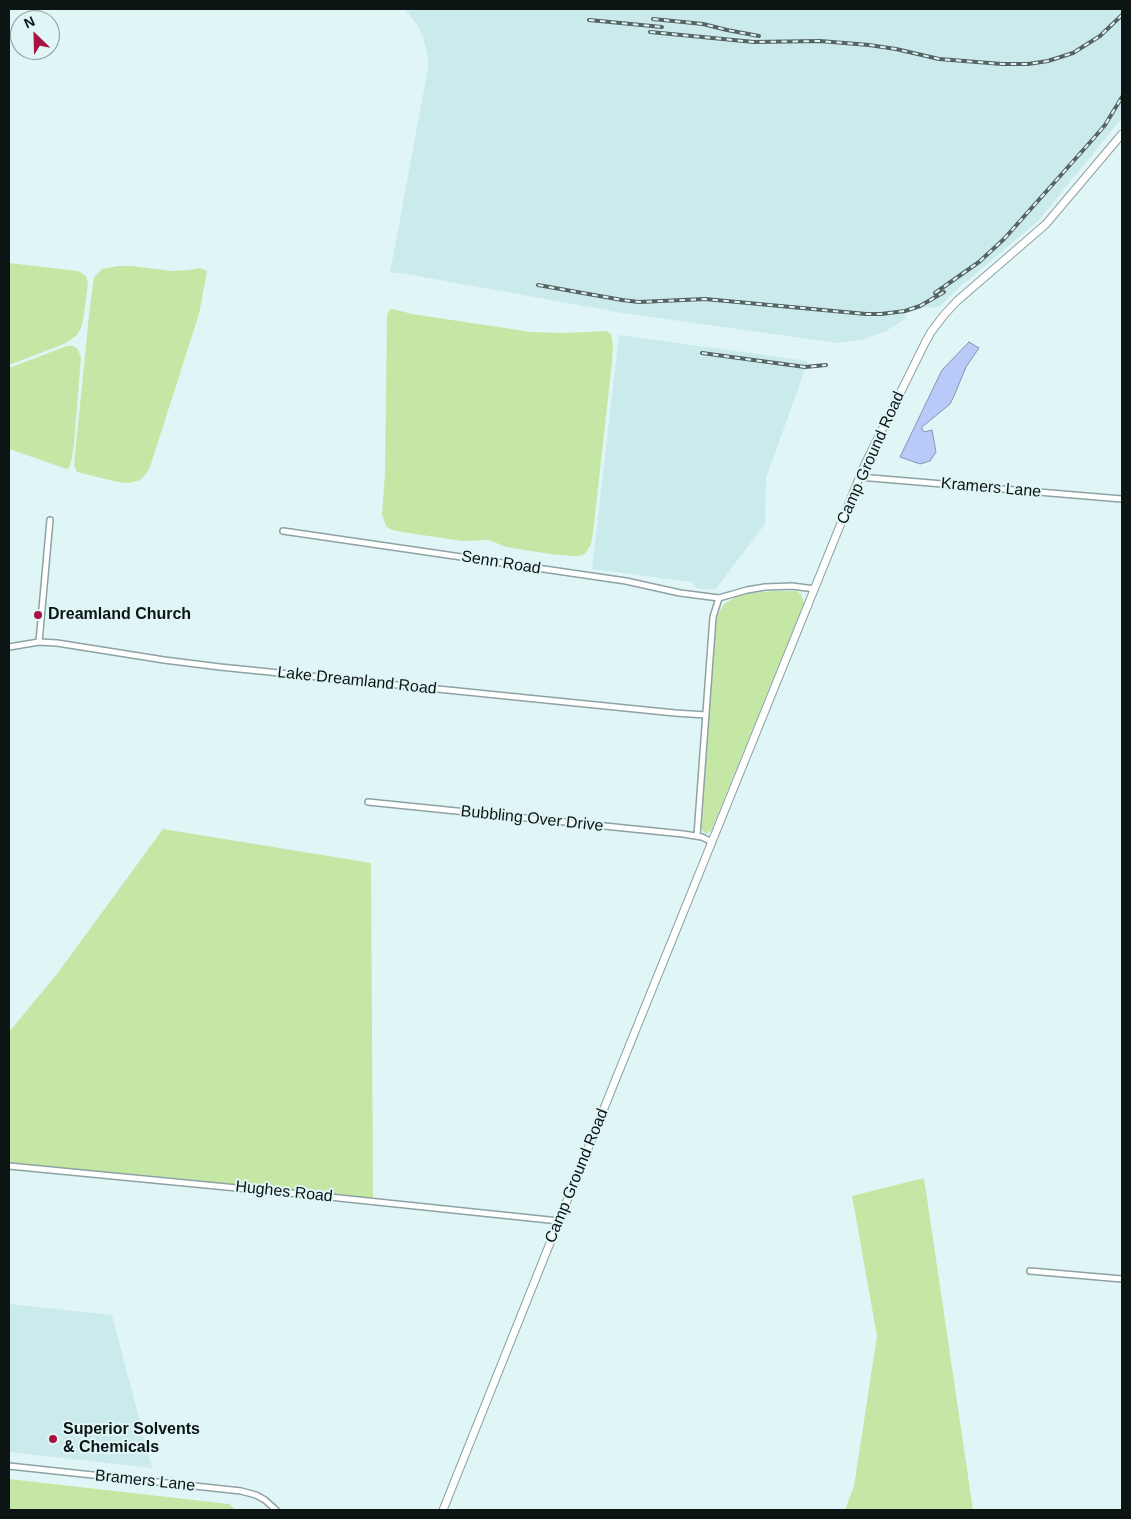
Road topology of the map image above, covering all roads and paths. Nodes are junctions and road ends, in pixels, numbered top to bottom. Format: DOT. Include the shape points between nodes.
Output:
graph roads {
  1 [pos="1122,134"];
  2 [pos="859,477"];
  3 [pos="1122,499"];
  4 [pos="50,520"];
  5 [pos="283,531"];
  6 [pos="815,589"];
  7 [pos="719,598"];
  8 [pos="39,642"];
  9 [pos="9,647"];
  10 [pos="706,715"];
  11 [pos="368,802"];
  12 [pos="697,836"];
  13 [pos="712,842"];
  14 [pos="9,1166"];
  15 [pos="559,1222"];
  16 [pos="1030,1271"];
  17 [pos="1122,1279"];
  18 [pos="9,1466"];
  19 [pos="276,1510"];
  20 [pos="443,1510"];
  1 -- 2 [label="street, Camp Ground Road" via="1046,224 944,315 925,343"];
  2 -- 3 [label="street, Kramers Lane"];
  2 -- 6 [label="street, Camp Ground Road"];
  4 -- 8 [label="street"];
  5 -- 7 [label="street, Senn Road" via="626,581"];
  6 -- 7 [label="street" via="765,587"];
  6 -- 13 [label="street, Camp Ground Road"];
  7 -- 10 [label="street" via="713,617"];
  8 -- 9 [label="street, Lake Dreamland Road"];
  8 -- 10 [label="street, Lake Dreamland Road" via="220,668"];
  10 -- 12 [label="street"];
  11 -- 12 [label="street, Bubbling Over Drive"];
  12 -- 13 [label="street"];
  13 -- 15 [label="street, Camp Ground Road"];
  14 -- 15 [label="street, Hughes Road"];
  15 -- 20 [label="street, Camp Ground Road"];
  16 -- 17 [label="street"];
  18 -- 19 [label="street, Bramers Lane" via="241,1491 266,1500"];
}
